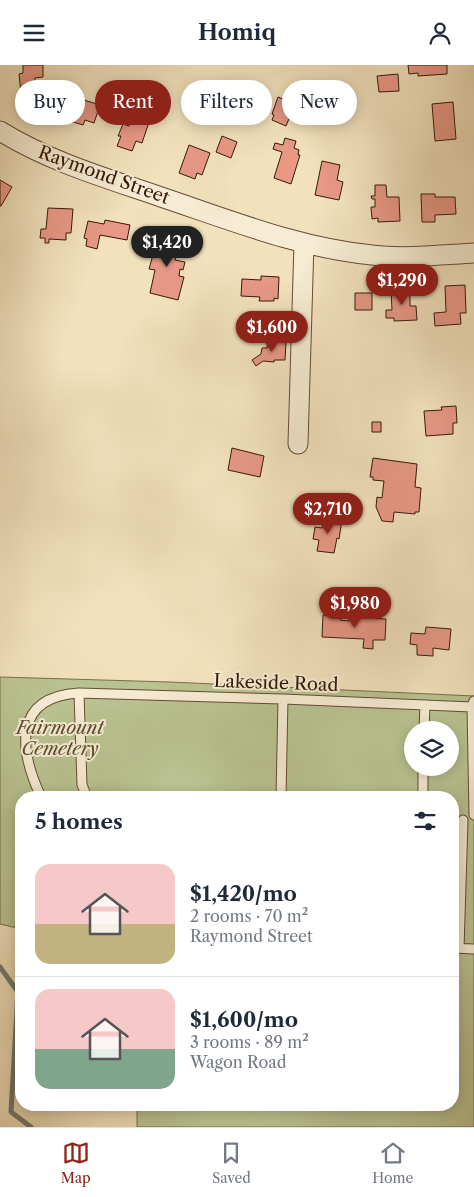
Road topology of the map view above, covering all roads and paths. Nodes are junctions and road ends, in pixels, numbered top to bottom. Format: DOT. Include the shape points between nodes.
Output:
graph roads {
  1 [pos="0,131"];
  2 [pos="304,243"];
  3 [pos="474,253"];
  4 [pos="298,444"];
  5 [pos="79,693"];
  6 [pos="283,699"];
  7 [pos="473,704"];
  8 [pos="425,705"];
  9 [pos="424,721"];
  10 [pos="423,776"];
  11 [pos="39,791"];
  12 [pos="84,791"];
  13 [pos="281,791"];
  14 [pos="423,791"];
  15 [pos="474,815"];
  16 [pos="459,820"];
  17 [pos="462,820"];
  18 [pos="459,884"];
  19 [pos="459,948"];
  20 [pos="474,949"];
  1 -- 2 [label="street, Raymond Street" via="21,145 57,161"];
  2 -- 3 [label="street, Raymond Street" via="373,256"];
  2 -- 4 [label="street"];
  5 -- 6 [label="lane, Lakeside Road"];
  5 -- 11 [label="lane, Lakeside Road" via="47,701 30,718 24,741"];
  5 -- 12 [label="lane"];
  6 -- 8 [label="lane, Lakeside Road"];
  6 -- 13 [label="lane"];
  7 -- 8 [label="lane, Lakeside Road"];
  7 -- 15 [label="lane"];
  8 -- 9 [label="lane"];
  10 -- 14 [label="lane"];
  15 -- 17 [label="lane"];
  16 -- 17 [label="lane"];
  17 -- 18 [label="lane"];
  19 -- 20 [label="lane"];
}
